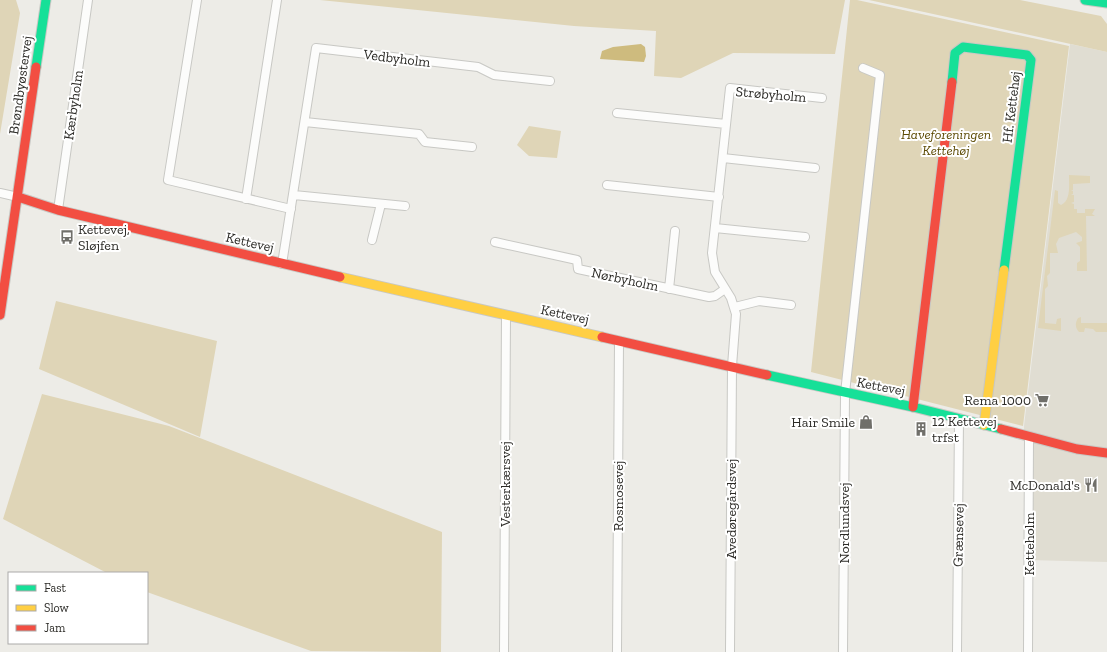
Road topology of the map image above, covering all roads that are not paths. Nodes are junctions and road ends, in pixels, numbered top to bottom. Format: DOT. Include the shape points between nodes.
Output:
graph roads {
  1 [pos="46,0"];
  2 [pos="88,0"];
  3 [pos="197,0"];
  4 [pos="277,0"];
  5 [pos="1085,0"];
  6 [pos="1107,3"];
  7 [pos="863,68"];
  8 [pos="550,81"];
  9 [pos="822,98"];
  10 [pos="617,113"];
  11 [pos="305,122"];
  12 [pos="726,124"];
  13 [pos="472,146"];
  14 [pos="723,158"];
  15 [pos="815,168"];
  16 [pos="606,185"];
  17 [pos="0,193"];
  18 [pos="294,195"];
  19 [pos="719,197"];
  20 [pos="18,198"];
  21 [pos="246,199"];
  22 [pos="381,204"];
  23 [pos="405,206"];
  24 [pos="291,209"];
  25 [pos="58,210"];
  26 [pos="715,228"];
  27 [pos="675,231"];
  28 [pos="805,237"];
  29 [pos="372,240"];
  30 [pos="495,242"];
  31 [pos="282,264"];
  32 [pos="669,289"];
  33 [pos="725,289"];
  34 [pos="791,305"];
  35 [pos="734,307"];
  36 [pos="0,315"];
  37 [pos="506,316"];
  38 [pos="620,340"];
  39 [pos="732,366"];
  40 [pos="845,393"];
  41 [pos="913,407"];
  42 [pos="959,418"];
  43 [pos="984,425"];
  44 [pos="1029,437"];
  45 [pos="1107,453"];
  46 [pos="504,652"];
  47 [pos="617,652"];
  48 [pos="730,652"];
  49 [pos="843,652"];
  50 [pos="957,652"];
  51 [pos="1028,652"];
  1 -- 20 [label="main road, Brøndbyøstervej"];
  2 -- 25 [label="street, Kærbyholm"];
  3 -- 21 [label="street" via="168,180"];
  4 -- 21 [label="street"];
  5 -- 6 [label="main road"];
  7 -- 40 [label="street" via="880,75"];
  8 -- 11 [label="street, Vedbyholm" via="494,76 478,67 316,48"];
  9 -- 12 [label="street, Strøbyholm" via="730,88"];
  10 -- 12 [label="street"];
  11 -- 13 [label="street" via="419,134 425,142"];
  11 -- 18 [label="street, Vedbyholm"];
  12 -- 14 [label="street, Strøbyholm"];
  14 -- 15 [label="street"];
  14 -- 19 [label="street, Strøbyholm"];
  16 -- 19 [label="street"];
  17 -- 20 [label="street"];
  18 -- 22 [label="street"];
  18 -- 24 [label="street, Vedbyholm"];
  19 -- 26 [label="street, Strøbyholm"];
  20 -- 25 [label="main road, Kettevej"];
  20 -- 36 [label="main road, Brøndbyøstervej"];
  21 -- 24 [label="street"];
  22 -- 23 [label="street"];
  22 -- 29 [label="street"];
  24 -- 31 [label="street, Vedbyholm"];
  25 -- 31 [label="main road, Kettevej"];
  26 -- 28 [label="street"];
  26 -- 33 [label="street, Strøbyholm" via="712,262 714,272"];
  27 -- 32 [label="street, Nørbyholm"];
  30 -- 32 [label="street, Nørbyholm" via="577,260 578,268"];
  31 -- 37 [label="main road, Kettevej"];
  32 -- 33 [label="street, Nørbyholm" via="709,297"];
  33 -- 35 [label="street, Strøbyholm"];
  34 -- 35 [label="street" via="759,301"];
  35 -- 39 [label="street, Strøbyholm" via="736,321"];
  37 -- 38 [label="main road, Kettevej"];
  37 -- 46 [label="street, Vesterkærsvej"];
  38 -- 39 [label="main road, Kettevej"];
  38 -- 47 [label="street, Rosmosevej"];
  39 -- 40 [label="main road, Kettevej"];
  39 -- 48 [label="street, Avedøregårdsvej"];
  40 -- 41 [label="main road, Kettevej"];
  40 -- 49 [label="street, Nordlundsvej"];
  41 -- 42 [label="main road, Kettevej"];
  41 -- 43 [label="main road, Hf. Kettehøj" via="955,53 963,48 1027,56 1031,60"];
  42 -- 43 [label="main road, Kettevej"];
  42 -- 50 [label="street, Grænsevej"];
  43 -- 44 [label="main road, Kettevej"];
  44 -- 45 [label="main road, Kettevej"];
  44 -- 51 [label="street, Ketteholm"];
}
